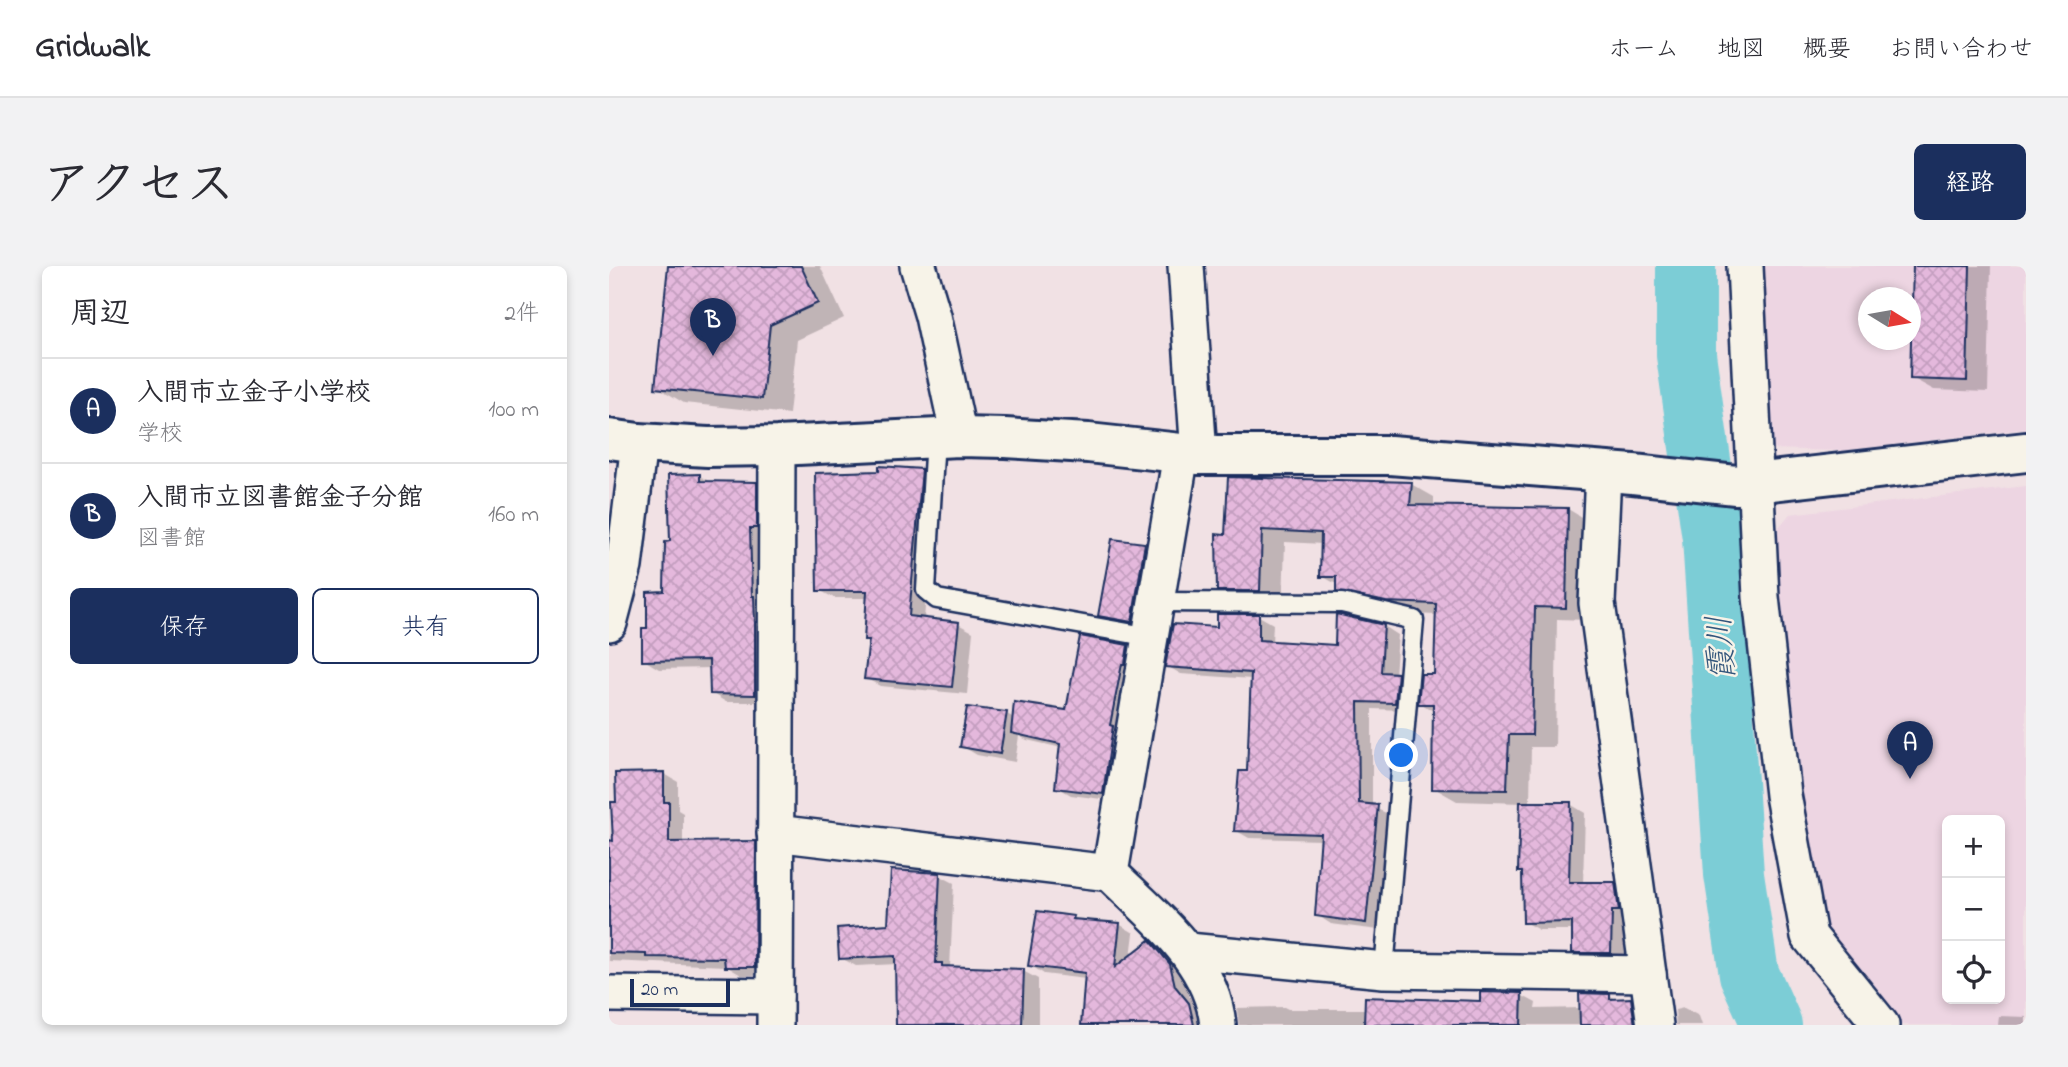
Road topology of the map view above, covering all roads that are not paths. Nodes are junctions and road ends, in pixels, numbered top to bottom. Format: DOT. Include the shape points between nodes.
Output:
graph roads {
  1 [pos="918,266"];
  2 [pos="1186,266"];
  3 [pos="1745,266"];
  4 [pos="947,437"];
  5 [pos="624,441"];
  6 [pos="778,446"];
  7 [pos="2026,452"];
  8 [pos="1190,454"];
  9 [pos="1618,474"];
  10 [pos="1745,484"];
  11 [pos="1157,602"];
  12 [pos="609,623"];
  13 [pos="1151,637"];
  14 [pos="775,833"];
  15 [pos="1110,873"];
  16 [pos="1188,951"];
  17 [pos="1384,970"];
  18 [pos="1648,974"];
  19 [pos="609,994"];
  20 [pos="775,1010"];
  21 [pos="1218,1025"];
  22 [pos="1655,1025"];
  23 [pos="1881,1025"];
  1 -- 4 [label="street" via="933,316"];
  2 -- 8 [label="street"];
  3 -- 10 [label="street"];
  4 -- 6 [label="street"];
  4 -- 8 [label="street" via="1088,443"];
  4 -- 13 [label="lane" via="926,590 937,598"];
  5 -- 6 [label="street"];
  5 -- 12 [label="street" via="624,566"];
  6 -- 14 [label="street"];
  7 -- 10 [label="street"];
  8 -- 9 [label="street" via="1390,455"];
  8 -- 11 [label="street"];
  9 -- 10 [label="street"];
  9 -- 18 [label="street" via="1597,603"];
  10 -- 23 [label="street" via="1783,795 1809,936"];
  11 -- 13 [label="street"];
  11 -- 17 [label="lane" via="1342,603 1414,620"];
  13 -- 15 [label="street"];
  14 -- 15 [label="street"];
  14 -- 20 [label="street"];
  15 -- 16 [label="street"];
  16 -- 17 [label="street"];
  16 -- 21 [label="street" via="1216,1005"];
  17 -- 18 [label="street"];
  18 -- 22 [label="street"];
  19 -- 20 [label="street"];
}
